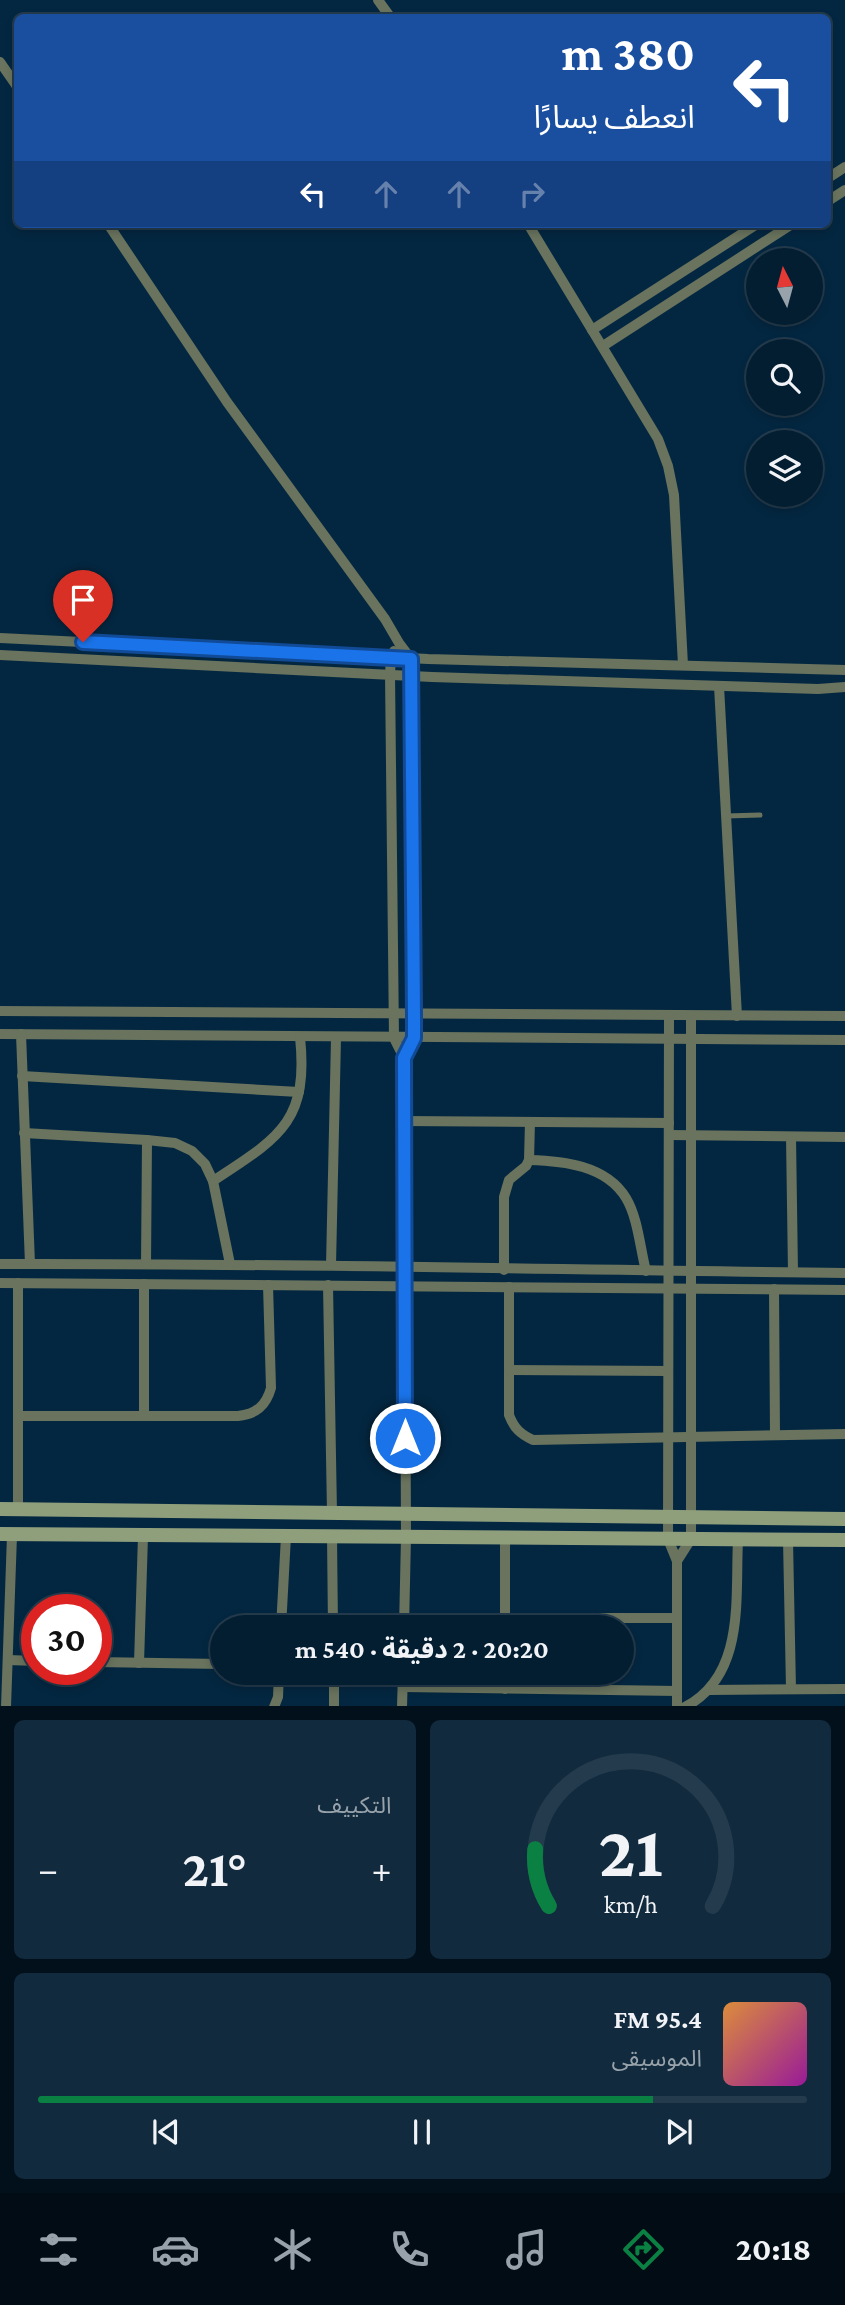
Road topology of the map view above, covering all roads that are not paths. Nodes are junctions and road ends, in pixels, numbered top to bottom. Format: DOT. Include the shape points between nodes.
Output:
graph roads {
  1 [pos="0,62"];
  2 [pos="14,82"];
  3 [pos="111,228"];
  4 [pos="530,228"];
  5 [pos="751,228"];
  6 [pos="786,228"];
  7 [pos="733,239"];
  8 [pos="744,256"];
  9 [pos="592,330"];
  10 [pos="603,346"];
  11 [pos="0,638"];
  12 [pos="399,643"];
  13 [pos="0,655"];
  14 [pos="391,657"];
  15 [pos="411,659"];
  16 [pos="683,666"];
  17 [pos="845,670"];
  18 [pos="390,674"];
  19 [pos="413,676"];
  20 [pos="719,686"];
  21 [pos="845,687"];
  22 [pos="760,815"];
  23 [pos="726,816"];
  24 [pos="0,1011"];
  25 [pos="393,1014"];
  26 [pos="414,1014"];
  27 [pos="669,1016"];
  28 [pos="691,1016"];
  29 [pos="737,1016"];
  30 [pos="845,1016"];
  31 [pos="0,1034"];
  32 [pos="21,1034"];
  33 [pos="300,1037"];
  34 [pos="336,1038"];
  35 [pos="394,1038"];
  36 [pos="414,1038"];
  37 [pos="669,1038"];
  38 [pos="691,1038"];
  39 [pos="845,1040"];
  40 [pos="404,1058"];
  41 [pos="22,1076"];
  42 [pos="299,1092"];
  43 [pos="403,1121"];
  44 [pos="530,1122"];
  45 [pos="669,1123"];
  46 [pos="24,1133"];
  47 [pos="669,1135"];
  48 [pos="691,1136"];
  49 [pos="791,1136"];
  50 [pos="845,1137"];
  51 [pos="147,1140"];
  52 [pos="529,1160"];
  53 [pos="213,1181"];
  54 [pos="0,1264"];
  55 [pos="30,1264"];
  56 [pos="146,1264"];
  57 [pos="230,1264"];
  58 [pos="331,1265"];
  59 [pos="404,1266"];
  60 [pos="505,1270"];
  61 [pos="646,1271"];
  62 [pos="668,1271"];
  63 [pos="691,1271"];
  64 [pos="793,1272"];
  65 [pos="845,1273"];
  66 [pos="0,1283"];
  67 [pos="18,1283"];
  68 [pos="144,1284"];
  69 [pos="268,1285"];
  70 [pos="328,1285"];
  71 [pos="404,1286"];
  72 [pos="509,1287"];
  73 [pos="668,1289"];
  74 [pos="691,1289"];
  75 [pos="774,1289"];
  76 [pos="845,1290"];
  77 [pos="509,1370"];
  78 [pos="668,1371"];
  79 [pos="18,1416"];
  80 [pos="144,1416"];
  81 [pos="845,1434"];
  82 [pos="775,1435"];
  83 [pos="668,1437"];
  84 [pos="691,1437"];
  85 [pos="0,1509"];
  86 [pos="18,1510"];
  87 [pos="332,1513"];
  88 [pos="406,1514"];
  89 [pos="668,1517"];
  90 [pos="691,1517"];
  91 [pos="845,1519"];
  92 [pos="6,1534"];
  93 [pos="143,1535"];
  94 [pos="286,1536"];
  95 [pos="331,1537"];
  96 [pos="406,1537"];
  97 [pos="505,1538"];
  98 [pos="668,1539"];
  99 [pos="691,1539"];
  100 [pos="738,1539"];
  101 [pos="789,1540"];
  102 [pos="845,1540"];
  103 [pos="677,1561"];
  104 [pos="282,1615"];
  105 [pos="333,1615"];
  106 [pos="404,1615"];
  107 [pos="505,1615"];
  108 [pos="677,1618"];
  109 [pos="634,1619"];
  110 [pos="8,1660"];
  111 [pos="21,1660"];
  112 [pos="112,1662"];
  113 [pos="139,1663"];
  114 [pos="210,1664"];
  115 [pos="278,1685"];
  116 [pos="334,1685"];
  117 [pos="505,1685"];
  118 [pos="403,1687"];
  119 [pos="505,1689"];
  120 [pos="792,1689"];
  121 [pos="845,1689"];
  122 [pos="709,1690"];
  123 [pos="677,1691"];
  124 [pos="6,1706"];
  125 [pos="274,1706"];
  126 [pos="334,1706"];
  127 [pos="402,1706"];
  128 [pos="677,1706"];
  129 [pos="685,1706"];
  1 -- 2 [label="street"];
  3 -- 12 [label="street" via="227,402"];
  4 -- 9 [label="street"];
  5 -- 7 [label="street"];
  6 -- 8 [label="street"];
  7 -- 8 [label="street"];
  7 -- 9 [label="street"];
  8 -- 10 [label="street"];
  9 -- 10 [label="street"];
  10 -- 16 [label="street" via="658,439 668,466 674,495"];
  11 -- 14 [label="street"];
  12 -- 14 [label="street"];
  12 -- 15 [label="street"];
  13 -- 18 [label="street"];
  14 -- 15 [label="street"];
  14 -- 18 [label="street"];
  15 -- 16 [label="street"];
  15 -- 19 [label="street"];
  16 -- 17 [label="street"];
  18 -- 19 [label="street"];
  18 -- 25 [label="street"];
  19 -- 20 [label="street"];
  19 -- 26 [label="street"];
  20 -- 21 [label="street"];
  20 -- 23 [label="street"];
  22 -- 23 [label="lane"];
  23 -- 29 [label="street"];
  24 -- 25 [label="street"];
  25 -- 26 [label="street"];
  25 -- 35 [label="street"];
  26 -- 27 [label="street"];
  26 -- 36 [label="street"];
  27 -- 28 [label="street"];
  27 -- 37 [label="street"];
  28 -- 29 [label="street"];
  28 -- 38 [label="street"];
  29 -- 30 [label="street"];
  31 -- 32 [label="street"];
  32 -- 33 [label="street"];
  32 -- 41 [label="street"];
  33 -- 34 [label="street"];
  33 -- 42 [label="street" via="303,1065"];
  34 -- 35 [label="street"];
  34 -- 58 [label="street"];
  35 -- 36 [label="street"];
  35 -- 40 [label="street"];
  36 -- 37 [label="street"];
  36 -- 40 [label="street"];
  37 -- 38 [label="street"];
  37 -- 45 [label="street"];
  38 -- 39 [label="street"];
  38 -- 48 [label="street"];
  40 -- 43 [label="street"];
  41 -- 42 [label="street"];
  41 -- 46 [label="street"];
  42 -- 53 [label="street" via="294,1111 279,1134"];
  43 -- 44 [label="street"];
  43 -- 59 [label="street"];
  44 -- 45 [label="street"];
  44 -- 52 [label="street"];
  45 -- 47 [label="street"];
  46 -- 51 [label="street"];
  46 -- 55 [label="street"];
  47 -- 48 [label="street"];
  47 -- 62 [label="street"];
  48 -- 49 [label="street"];
  48 -- 63 [label="street"];
  49 -- 50 [label="street"];
  49 -- 64 [label="street"];
  51 -- 53 [label="street" via="175,1143 191,1151 205,1164"];
  51 -- 56 [label="street"];
  52 -- 60 [label="street" via="506,1188"];
  52 -- 61 [label="street" via="591,1170 618,1187 632,1213"];
  53 -- 57 [label="street"];
  54 -- 55 [label="street"];
  55 -- 56 [label="street"];
  56 -- 57 [label="street"];
  57 -- 58 [label="street"];
  58 -- 59 [label="street"];
  59 -- 60 [label="street"];
  59 -- 71 [label="street"];
  60 -- 61 [label="street"];
  61 -- 62 [label="street"];
  62 -- 63 [label="street"];
  62 -- 73 [label="street"];
  63 -- 64 [label="street"];
  63 -- 74 [label="street"];
  64 -- 65 [label="street"];
  66 -- 67 [label="street"];
  67 -- 68 [label="street"];
  67 -- 79 [label="street"];
  68 -- 69 [label="street"];
  68 -- 80 [label="street"];
  69 -- 70 [label="street"];
  69 -- 80 [label="street" via="271,1388 263,1405 247,1415"];
  70 -- 71 [label="street"];
  70 -- 87 [label="street"];
  71 -- 72 [label="street"];
  71 -- 88 [label="street"];
  72 -- 73 [label="street"];
  72 -- 77 [label="street"];
  73 -- 74 [label="street"];
  73 -- 78 [label="street"];
  74 -- 75 [label="street"];
  74 -- 84 [label="street"];
  75 -- 76 [label="street"];
  75 -- 82 [label="street"];
  77 -- 78 [label="street"];
  77 -- 83 [label="street" via="509,1416 522,1435 533,1440"];
  78 -- 83 [label="street"];
  79 -- 80 [label="street"];
  79 -- 86 [label="street"];
  81 -- 82 [label="street"];
  82 -- 84 [label="street"];
  83 -- 84 [label="street"];
  83 -- 89 [label="street"];
  84 -- 90 [label="street"];
  85 -- 86 [label="street"];
  86 -- 87 [label="street"];
  87 -- 88 [label="street"];
  88 -- 89 [label="street"];
  88 -- 96 [label="street"];
  89 -- 90 [label="street"];
  89 -- 98 [label="street"];
  90 -- 91 [label="street"];
  90 -- 99 [label="street"];
  92 -- 93 [label="street"];
  92 -- 110 [label="street"];
  93 -- 94 [label="street"];
  93 -- 113 [label="street"];
  94 -- 95 [label="street"];
  94 -- 104 [label="street"];
  95 -- 96 [label="street"];
  95 -- 105 [label="street"];
  96 -- 97 [label="street"];
  96 -- 106 [label="street"];
  97 -- 98 [label="street"];
  97 -- 107 [label="street"];
  98 -- 99 [label="street"];
  98 -- 103 [label="street"];
  99 -- 100 [label="street"];
  99 -- 103 [label="street"];
  100 -- 101 [label="street"];
  100 -- 122 [label="street" via="731,1651"];
  101 -- 102 [label="street"];
  101 -- 120 [label="street"];
  103 -- 108 [label="street"];
  108 -- 109 [label="street"];
  108 -- 123 [label="street"];
  110 -- 111 [label="street"];
  110 -- 124 [label="street"];
  112 -- 113 [label="street"];
  113 -- 114 [label="street"];
  115 -- 125 [label="street"];
  116 -- 126 [label="street"];
  117 -- 119 [label="street"];
  118 -- 119 [label="street"];
  118 -- 127 [label="street"];
  119 -- 123 [label="street"];
  120 -- 121 [label="street"];
  120 -- 122 [label="street"];
  122 -- 129 [label="street"];
  123 -- 128 [label="street"];
}
